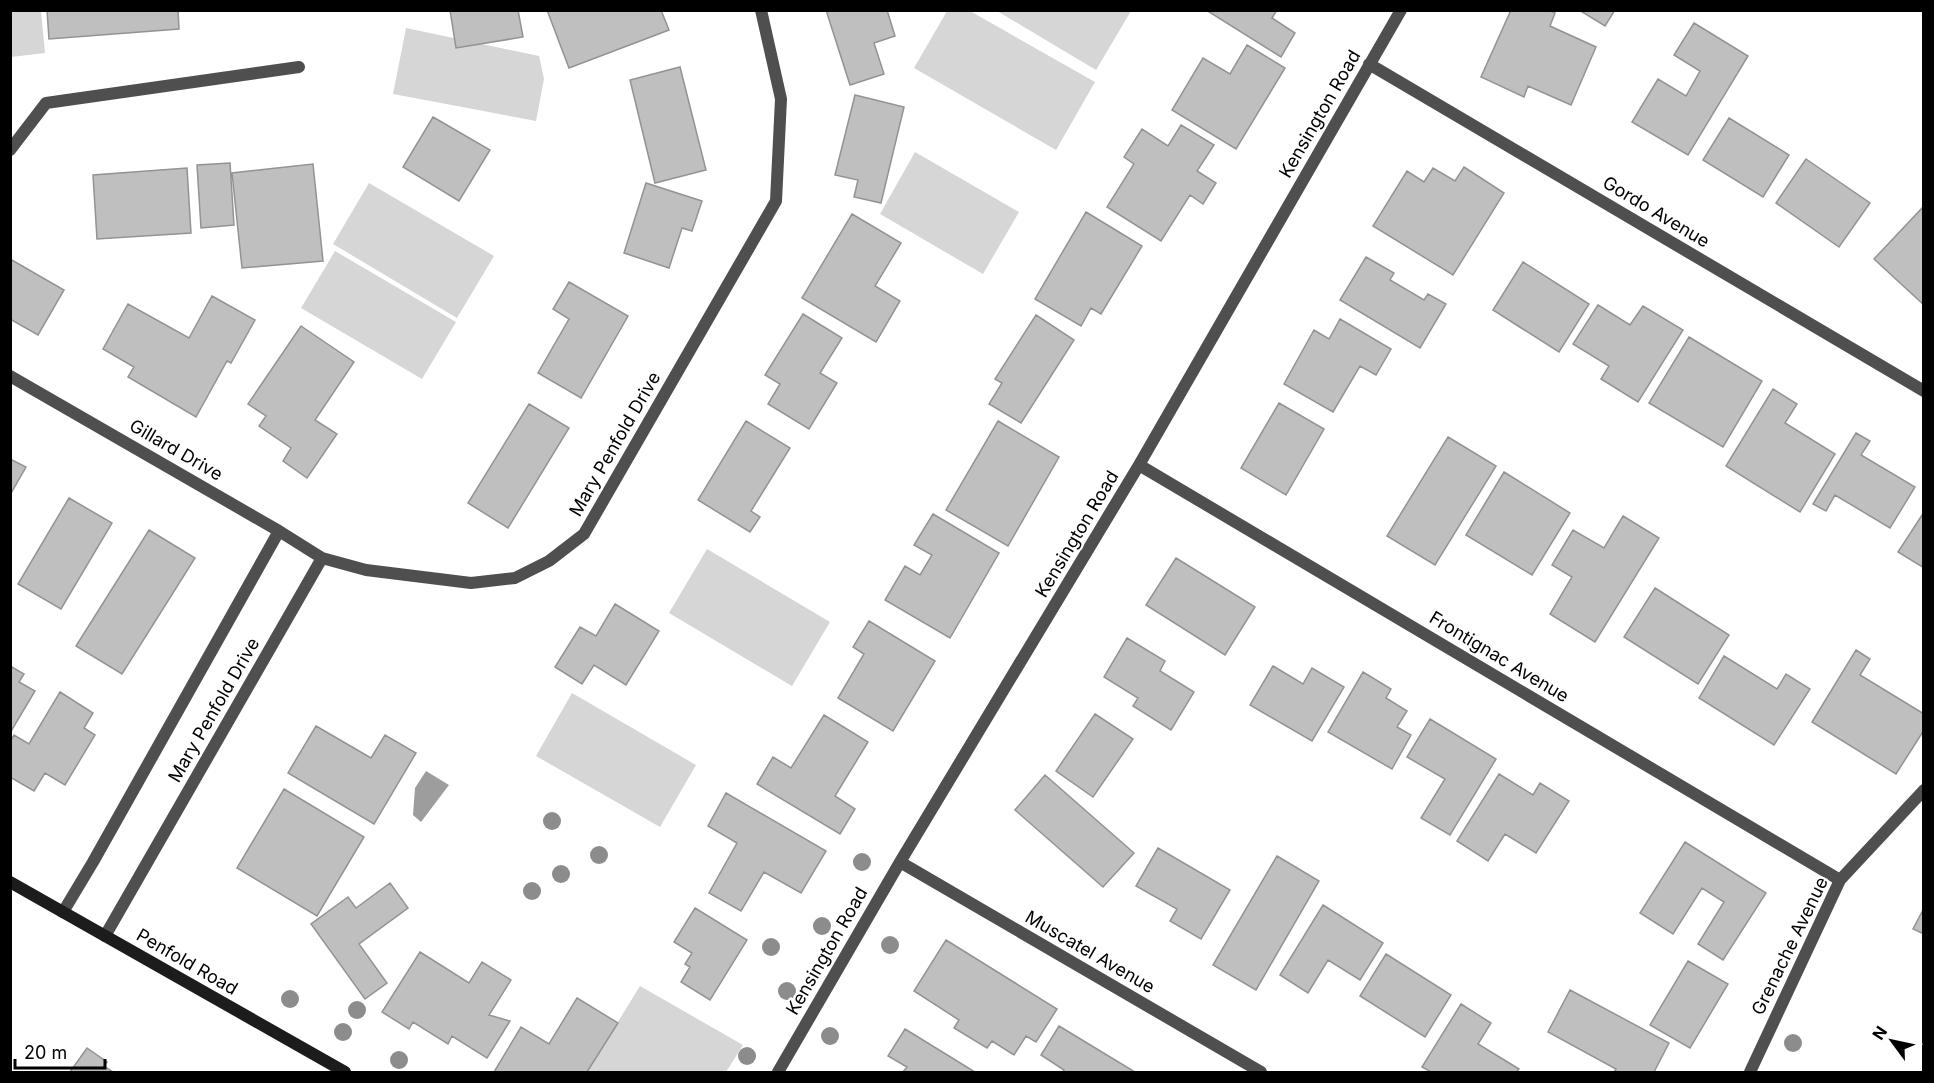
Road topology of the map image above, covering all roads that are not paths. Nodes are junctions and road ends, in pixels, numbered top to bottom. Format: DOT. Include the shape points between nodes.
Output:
graph roads {
  1 [pos="761,10"];
  2 [pos="1401,10"];
  3 [pos="1369,64"];
  4 [pos="299,67"];
  5 [pos="10,150"];
  6 [pos="10,376"];
  7 [pos="1923,391"];
  8 [pos="1139,465"];
  9 [pos="279,531"];
  10 [pos="322,558"];
  11 [pos="1923,790"];
  12 [pos="900,862"];
  13 [pos="1840,880"];
  14 [pos="10,882"];
  15 [pos="63,912"];
  16 [pos="105,936"];
  17 [pos="345,1072"];
  18 [pos="778,1072"];
  19 [pos="1261,1072"];
  20 [pos="1750,1072"];
  1 -- 10 [label="street, Mary Penfold Drive" via="781,99 776,201 584,534 549,561 514,578 471,583 366,570"];
  2 -- 3 [label="street, Kensington Road"];
  3 -- 7 [label="street, Gordo Avenue"];
  3 -- 8 [label="street, Kensington Road"];
  4 -- 5 [label="street" via="46,102"];
  6 -- 9 [label="street, Gillard Drive"];
  8 -- 12 [label="street, Kensington Road"];
  8 -- 13 [label="street, Frontignac Avenue"];
  9 -- 10 [label="street, Gillard Drive"];
  9 -- 15 [label="street, Mary Penfold Drive"];
  10 -- 16 [label="street, Mary Penfold Drive"];
  11 -- 13 [label="street, Grenache Avenue"];
  12 -- 18 [label="street, Kensington Road"];
  12 -- 19 [label="street, Muscatel Avenue"];
  13 -- 20 [label="street, Grenache Avenue"];
  14 -- 15 [label="main road, Penfold Road"];
  15 -- 16 [label="main road, Penfold Road"];
  16 -- 17 [label="main road, Penfold Road"];
}
